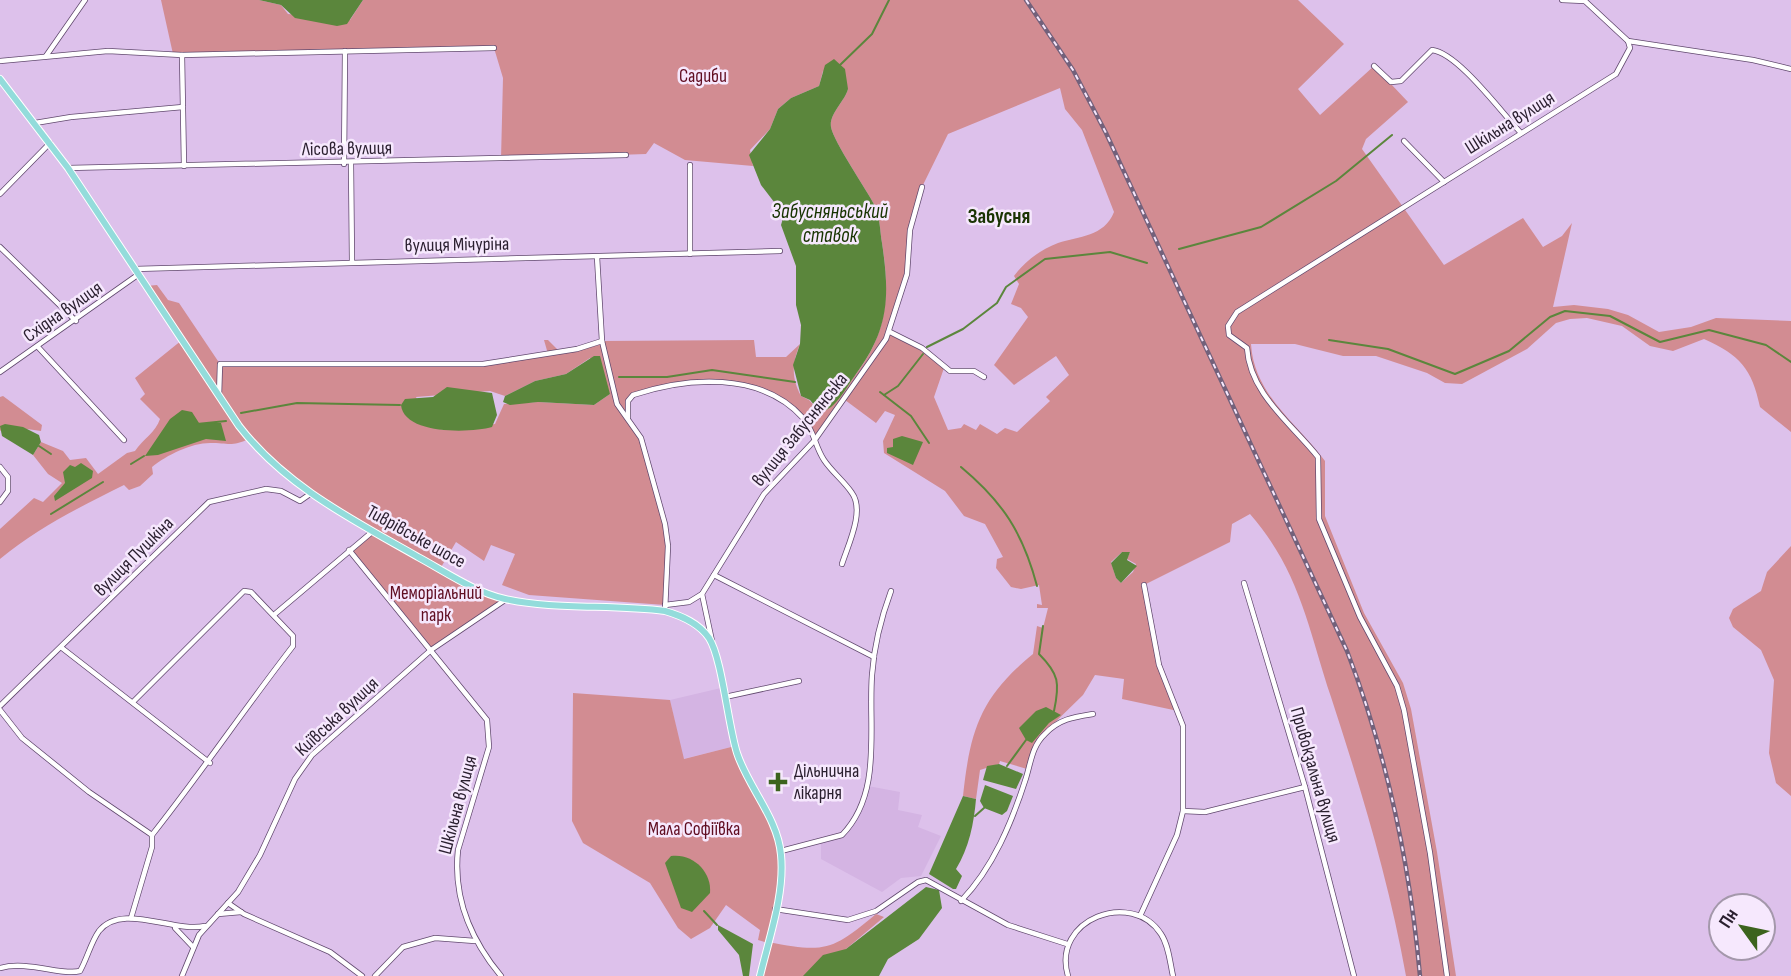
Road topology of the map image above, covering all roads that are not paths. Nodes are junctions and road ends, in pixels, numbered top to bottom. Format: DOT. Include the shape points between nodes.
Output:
graph roads {
  1 [pos="85,0"];
  2 [pos="1562,0"];
  3 [pos="1587,0"];
  4 [pos="1628,41"];
  5 [pos="494,48"];
  6 [pos="345,51"];
  7 [pos="182,55"];
  8 [pos="45,57"];
  9 [pos="0,61"];
  10 [pos="1374,66"];
  11 [pos="1791,69"];
  12 [pos="0,79"];
  13 [pos="183,107"];
  14 [pos="35,123"];
  15 [pos="1521,133"];
  16 [pos="1404,141"];
  17 [pos="50,143"];
  18 [pos="626,155"];
  19 [pos="344,164"];
  20 [pos="351,164"];
  21 [pos="690,165"];
  22 [pos="184,166"];
  23 [pos="68,168"];
  24 [pos="1444,182"];
  25 [pos="922,187"];
  26 [pos="0,194"];
  27 [pos="0,247"];
  28 [pos="780,251"];
  29 [pos="690,254"];
  30 [pos="597,257"];
  31 [pos="352,261"];
  32 [pos="137,272"];
  33 [pos="76,321"];
  34 [pos="890,332"];
  35 [pos="602,341"];
  36 [pos="38,347"];
  37 [pos="0,371"];
  38 [pos="984,377"];
  39 [pos="219,397"];
  40 [pos="628,418"];
  41 [pos="124,440"];
  42 [pos="814,440"];
  43 [pos="0,467"];
  44 [pos="310,494"];
  45 [pos="0,502"];
  46 [pos="373,531"];
  47 [pos="349,550"];
  48 [pos="842,564"];
  49 [pos="713,575"];
  50 [pos="1244,583"];
  51 [pos="1144,585"];
  52 [pos="891,591"];
  53 [pos="702,594"];
  54 [pos="506,599"];
  55 [pos="665,608"];
  56 [pos="275,614"];
  57 [pos="713,645"];
  58 [pos="62,648"];
  59 [pos="431,650"];
  60 [pos="874,657"];
  61 [pos="799,681"];
  62 [pos="724,698"];
  63 [pos="133,702"];
  64 [pos="0,708"];
  65 [pos="1093,714"];
  66 [pos="210,763"];
  67 [pos="1305,787"];
  68 [pos="1183,811"];
  69 [pos="152,835"];
  70 [pos="781,851"];
  71 [pos="961,901"];
  72 [pos="228,903"];
  73 [pos="775,909"];
  74 [pos="242,912"];
  75 [pos="216,915"];
  76 [pos="1140,916"];
  77 [pos="131,918"];
  78 [pos="206,925"];
  79 [pos="175,928"];
  80 [pos="475,941"];
  81 [pos="1067,944"];
  82 [pos="193,947"];
  83 [pos="0,968"];
  84 [pos="75,975"];
  85 [pos="182,976"];
  86 [pos="362,976"];
  87 [pos="375,976"];
  88 [pos="501,976"];
  89 [pos="760,976"];
  90 [pos="1068,976"];
  91 [pos="1173,976"];
  92 [pos="1354,976"];
  93 [pos="1447,976"];
  1 -- 8 [label="street"];
  2 -- 3 [label="street"];
  3 -- 4 [label="street"];
  4 -- 11 [label="street"];
  4 -- 15 [label="street, Шкільна вулиця" via="1630,48 1616,74"];
  5 -- 6 [label="street"];
  6 -- 7 [label="street"];
  6 -- 19 [label="street"];
  7 -- 8 [label="street" via="108,51"];
  7 -- 13 [label="street"];
  8 -- 9 [label="street"];
  10 -- 15 [label="street" via="1391,82 1401,81 1425,55 1439,51 1458,63"];
  12 -- 14 [label="main road, Тиврівське шосе"];
  13 -- 14 [label="street"];
  13 -- 22 [label="street"];
  14 -- 17 [label="main road, Тиврівське шосе"];
  15 -- 24 [label="street, Шкільна вулиця"];
  16 -- 24 [label="street"];
  17 -- 23 [label="main road, Тиврівське шосе"];
  17 -- 26 [label="street"];
  18 -- 20 [label="street, Лісова вулиця"];
  19 -- 20 [label="street, Лісова вулиця"];
  19 -- 22 [label="street, Лісова вулиця"];
  20 -- 31 [label="street"];
  21 -- 29 [label="street"];
  22 -- 23 [label="street, Лісова вулиця"];
  23 -- 32 [label="main road, Тиврівське шосе"];
  24 -- 93 [label="street, Шкільна вулиця" via="1237,312 1227,331 1247,348 1255,381 1291,430 1318,457 1319,519 1360,617 1397,685 1430,853"];
  25 -- 34 [label="street, вулиця Забуснянська" via="910,230 907,274"];
  27 -- 33 [label="street"];
  28 -- 29 [label="street, вулиця Мічуріна"];
  29 -- 30 [label="street, вулиця Мічуріна"];
  30 -- 31 [label="street, вулиця Мічуріна"];
  30 -- 35 [label="street"];
  31 -- 32 [label="street, вулиця Мічуріна"];
  32 -- 33 [label="street, Східна вулиця"];
  32 -- 39 [label="main road, Тиврівське шосе"];
  33 -- 36 [label="street, Східна вулиця"];
  34 -- 38 [label="street" via="922,348 950,372 974,371"];
  34 -- 42 [label="street, вулиця Забуснянська"];
  35 -- 39 [label="street" via="483,364 220,364"];
  35 -- 40 [label="street" via="617,404"];
  36 -- 37 [label="street, Східна вулиця"];
  36 -- 41 [label="street"];
  39 -- 44 [label="main road, Тиврівське шосе" via="263,454"];
  40 -- 42 [label="street" via="628,401 636,393 726,381 753,387 787,404 806,421"];
  40 -- 55 [label="street" via="640,438 667,531"];
  42 -- 48 [label="street" via="857,503"];
  42 -- 49 [label="street, вулиця Забуснянська" via="764,494"];
  43 -- 45 [label="street" via="8,477 8,491"];
  44 -- 46 [label="main road, Тиврівське шосе"];
  44 -- 58 [label="street, вулиця Пушкіна" via="300,501 266,489 209,502"];
  46 -- 47 [label="street"];
  46 -- 54 [label="main road, Тиврівське шосе" via="462,582"];
  47 -- 56 [label="street"];
  47 -- 59 [label="street, Шкільна вулиця"];
  49 -- 53 [label="street, вулиця Забуснянська"];
  49 -- 60 [label="street"];
  50 -- 67 [label="street, Привокзальна вулиця"];
  51 -- 68 [label="street" via="1158,661 1183,726"];
  52 -- 60 [label="street"];
  53 -- 55 [label="street"];
  53 -- 57 [label="street"];
  54 -- 55 [label="main road, Тиврівське шосе"];
  54 -- 59 [label="street, Київська вулиця"];
  55 -- 57 [label="main road, Тиврівське шосе" via="695,624"];
  56 -- 63 [label="street" via="251,592 244,592"];
  56 -- 66 [label="street" via="293,636 293,646"];
  57 -- 62 [label="main road"];
  58 -- 63 [label="street"];
  58 -- 64 [label="street, вулиця Пушкіна"];
  59 -- 72 [label="street, Київська вулиця" via="312,755"];
  59 -- 80 [label="street, Шкільна вулиця" via="487,720 489,733 456,868"];
  60 -- 70 [label="street" via="870,780 851,823 838,838"];
  61 -- 62 [label="street"];
  62 -- 70 [label="main road" via="739,760"];
  63 -- 66 [label="street"];
  64 -- 69 [label="street" via="22,738"];
  65 -- 71 [label="street" via="1064,719 1043,736 996,853"];
  66 -- 69 [label="street"];
  67 -- 68 [label="street" via="1205,812"];
  67 -- 92 [label="street, Привокзальна вулиця"];
  68 -- 76 [label="street" via="1177,835"];
  69 -- 77 [label="street"];
  70 -- 73 [label="main road"];
  71 -- 73 [label="street" via="926,880 876,911 848,920"];
  71 -- 81 [label="street" via="1008,925"];
  72 -- 74 [label="street"];
  72 -- 75 [label="street, Київська вулиця"];
  73 -- 89 [label="main road"];
  74 -- 75 [label="street"];
  74 -- 86 [label="street" via="327,950"];
  75 -- 78 [label="street, Київська вулиця"];
  76 -- 81 [label="street" via="1100,914"];
  76 -- 91 [label="street" via="1163,936"];
  77 -- 79 [label="street"];
  77 -- 84 [label="street" via="109,921 97,933"];
  78 -- 79 [label="street"];
  78 -- 82 [label="street, Київська вулиця"];
  79 -- 82 [label="street"];
  80 -- 87 [label="street" via="435,938 403,947"];
  80 -- 88 [label="street, Шкільна вулиця"];
  81 -- 90 [label="street"];
  82 -- 85 [label="street, Київська вулиця"];
  83 -- 84 [label="street" via="37,966"];
}
